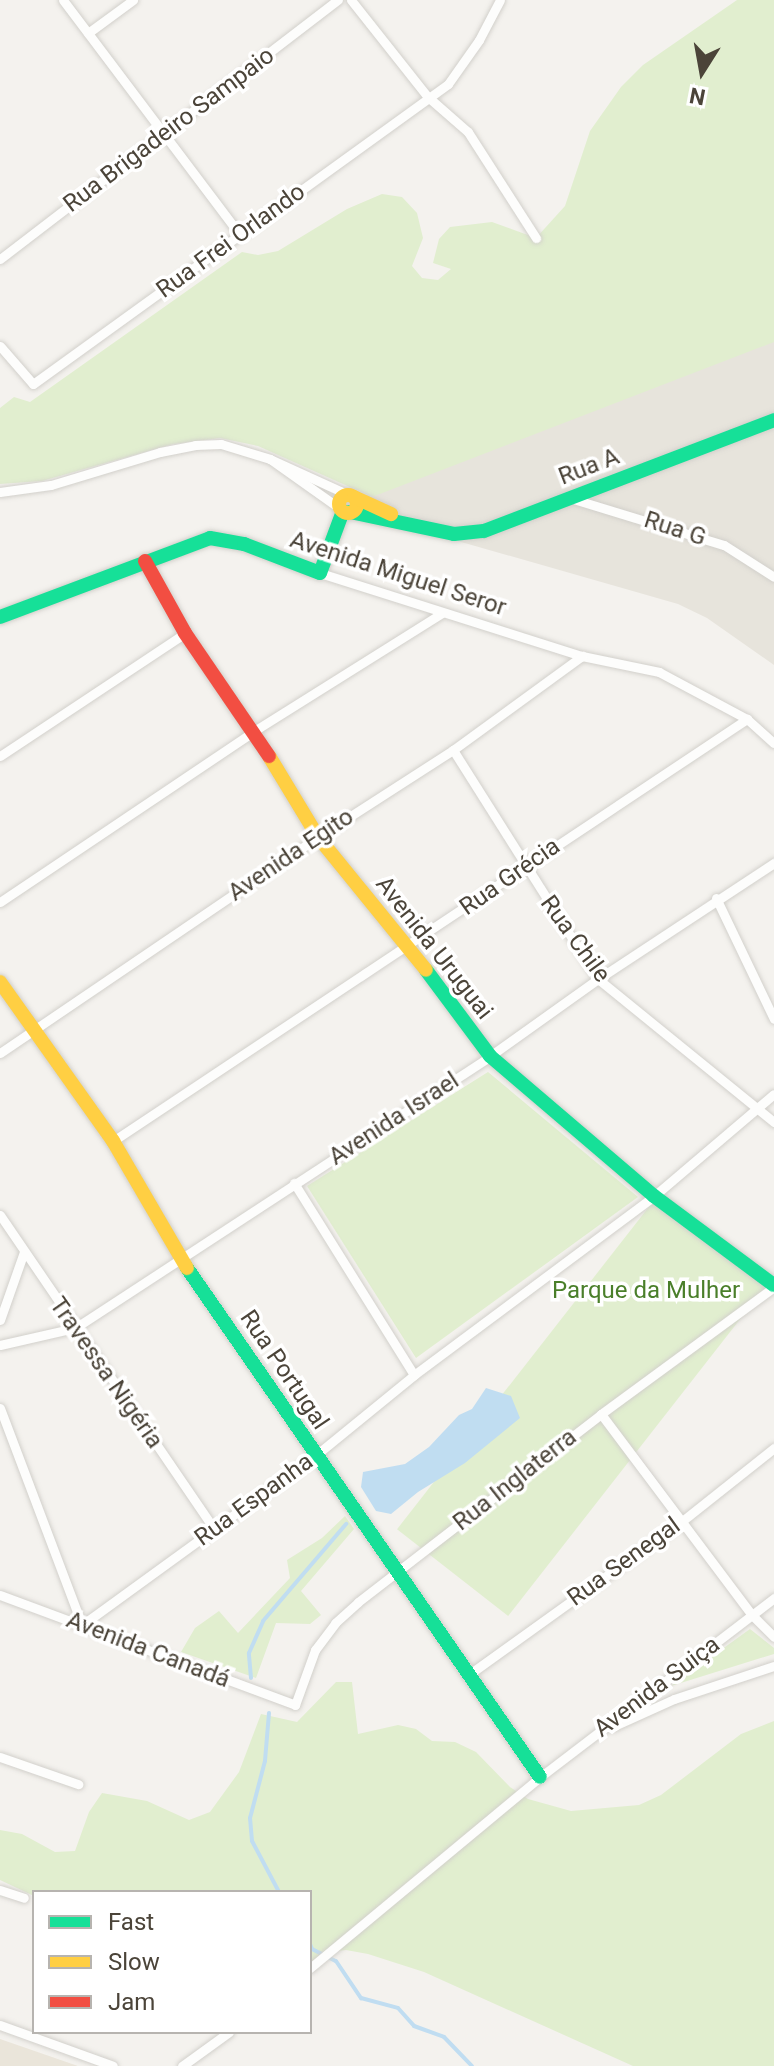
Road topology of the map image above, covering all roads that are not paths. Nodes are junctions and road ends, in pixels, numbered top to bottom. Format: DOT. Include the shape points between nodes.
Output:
graph roads {
  1 [pos="63,0"];
  2 [pos="133,0"];
  3 [pos="338,0"];
  4 [pos="351,0"];
  5 [pos="500,0"];
  6 [pos="88,33"];
  7 [pos="428,97"];
  8 [pos="166,134"];
  9 [pos="240,235"];
  10 [pos="536,238"];
  11 [pos="0,259"];
  12 [pos="0,346"];
  13 [pos="774,420"];
  14 [pos="270,459"];
  15 [pos="0,492"];
  16 [pos="351,496"];
  17 [pos="569,498"];
  18 [pos="345,511"];
  19 [pos="418,525"];
  20 [pos="145,561"];
  21 [pos="320,573"];
  22 [pos="774,577"];
  23 [pos="442,613"];
  24 [pos="0,617"];
  25 [pos="185,633"];
  26 [pos="582,656"];
  27 [pos="747,719"];
  28 [pos="254,731"];
  29 [pos="774,743"];
  30 [pos="453,750"];
  31 [pos="0,756"];
  32 [pos="318,837"];
  33 [pos="774,863"];
  34 [pos="523,866"];
  35 [pos="716,898"];
  36 [pos="0,902"];
  37 [pos="409,947"];
  38 [pos="598,979"];
  39 [pos="0,982"];
  40 [pos="774,1019"];
  41 [pos="32,1031"];
  42 [pos="0,1053"];
  43 [pos="490,1056"];
  44 [pos="774,1094"];
  45 [pos="756,1108"];
  46 [pos="774,1122"];
  47 [pos="113,1141"];
  48 [pos="294,1183"];
  49 [pos="654,1196"];
  50 [pos="0,1215"];
  51 [pos="24,1252"];
  52 [pos="181,1259"];
  53 [pos="774,1286"];
  54 [pos="0,1320"];
  55 [pos="75,1328"];
  56 [pos="0,1345"];
  57 [pos="414,1375"];
  58 [pos="0,1408"];
  59 [pos="601,1414"];
  60 [pos="774,1448"];
  61 [pos="316,1455"];
  62 [pos="681,1522"];
  63 [pos="214,1529"];
  64 [pos="396,1572"];
  65 [pos="0,1595"];
  66 [pos="774,1598"];
  67 [pos="752,1615"];
  68 [pos="82,1625"];
  69 [pos="774,1637"];
  70 [pos="774,1666"];
  71 [pos="471,1673"];
  72 [pos="295,1705"];
  73 [pos="595,1735"];
  74 [pos="0,1757"];
  75 [pos="540,1777"];
  76 [pos="78,1784"];
  77 [pos="0,1890"];
  78 [pos="24,1898"];
  79 [pos="312,1966"];
  80 [pos="0,2025"];
  81 [pos="226,2034"];
  82 [pos="113,2066"];
  83 [pos="182,2066"];
  1 -- 6 [label="street"];
  2 -- 6 [label="street"];
  3 -- 8 [label="street, Rua Brigadeiro Sampaio"];
  4 -- 7 [label="street"];
  5 -- 7 [label="street, Rua Frei Orlando" via="448,84"];
  6 -- 8 [label="street"];
  7 -- 9 [label="street, Rua Frei Orlando"];
  7 -- 10 [label="street" via="468,132"];
  8 -- 9 [label="street"];
  8 -- 11 [label="street, Rua Brigadeiro Sampaio"];
  9 -- 12 [label="street, Rua Frei Orlando" via="33,384"];
  13 -- 17 [label="street, Rua A"];
  14 -- 15 [label="street, Rua A" via="235,447 195,445 51,485"];
  14 -- 16 [label="street, Rua A"];
  14 -- 18 [label="street, Rua A"];
  16 -- 18 [label="street" via="341,498"];
  16 -- 19 [label="street, Rua A"];
  17 -- 19 [label="street, Rua A" via="484,531 454,534"];
  17 -- 22 [label="street, Rua G" via="724,545"];
  18 -- 19 [label="street, Rua A"];
  18 -- 21 [label="street"];
  20 -- 21 [label="street, Avenida Miguel Seror" via="224,539"];
  20 -- 24 [label="street, Avenida Miguel Seror"];
  20 -- 25 [label="street, Avenida Uruguai"];
  21 -- 23 [label="street, Avenida Miguel Seror"];
  23 -- 26 [label="street, Avenida Miguel Seror"];
  23 -- 28 [label="street"];
  25 -- 28 [label="street, Avenida Uruguai"];
  25 -- 31 [label="street"];
  26 -- 27 [label="street, Avenida Miguel Seror" via="659,672"];
  26 -- 30 [label="street, Avenida Egito"];
  27 -- 29 [label="street, Avenida Miguel Seror"];
  27 -- 34 [label="street, Rua Grécia"];
  28 -- 32 [label="street, Avenida Uruguai"];
  28 -- 36 [label="street"];
  30 -- 32 [label="street, Avenida Egito"];
  30 -- 34 [label="street, Rua Chile"];
  32 -- 37 [label="street, Avenida Uruguai"];
  32 -- 41 [label="street, Avenida Egito"];
  33 -- 35 [label="street, Avenida Israel"];
  34 -- 37 [label="street, Rua Grécia"];
  34 -- 38 [label="street, Rua Chile"];
  35 -- 38 [label="street, Avenida Israel"];
  35 -- 40 [label="street"];
  37 -- 43 [label="street, Avenida Uruguai"];
  37 -- 47 [label="street, Rua Grécia"];
  38 -- 43 [label="street, Avenida Israel"];
  38 -- 45 [label="street, Rua Chile"];
  39 -- 41 [label="street, Rua Portugal"];
  41 -- 42 [label="street, Avenida Egito"];
  41 -- 47 [label="street, Rua Portugal"];
  43 -- 48 [label="street, Avenida Israel"];
  43 -- 49 [label="street, Avenida Uruguai"];
  44 -- 45 [label="street, Rua Espanha"];
  45 -- 46 [label="street, Rua Chile"];
  45 -- 49 [label="street, Rua Espanha"];
  47 -- 52 [label="street, Rua Portugal"];
  48 -- 52 [label="street, Avenida Israel"];
  48 -- 57 [label="street"];
  49 -- 53 [label="street, Avenida Uruguai"];
  49 -- 57 [label="street, Rua Espanha"];
  50 -- 51 [label="street, Travessa Nigéria"];
  51 -- 54 [label="street"];
  51 -- 55 [label="street, Travessa Nigéria"];
  52 -- 55 [label="street, Avenida Israel"];
  52 -- 61 [label="street, Rua Portugal"];
  53 -- 59 [label="street, Rua Inglaterra"];
  55 -- 56 [label="street, Avenida Israel"];
  55 -- 63 [label="street, Travessa Nigéria"];
  57 -- 61 [label="street, Rua Espanha"];
  58 -- 68 [label="street"];
  59 -- 62 [label="street"];
  59 -- 64 [label="street, Rua Inglaterra"];
  60 -- 62 [label="street, Rua Senegal"];
  61 -- 63 [label="street, Rua Espanha"];
  61 -- 64 [label="street, Rua Portugal"];
  62 -- 67 [label="street"];
  62 -- 71 [label="street, Rua Senegal"];
  63 -- 68 [label="street, Rua Espanha"];
  64 -- 71 [label="street, Rua Portugal"];
  64 -- 72 [label="street, Rua Inglaterra" via="335,1623 315,1650"];
  65 -- 68 [label="street, Avenida Canadá"];
  66 -- 67 [label="street, Avenida Suiça"];
  67 -- 69 [label="street"];
  67 -- 73 [label="street, Avenida Suiça"];
  68 -- 72 [label="street, Avenida Canadá"];
  70 -- 73 [label="street" via="674,1699"];
  71 -- 75 [label="street, Rua Portugal"];
  73 -- 75 [label="street, Avenida Suiça"];
  74 -- 76 [label="street"];
  75 -- 79 [label="street, Avenida Suiça"];
  77 -- 78 [label="street"];
  80 -- 82 [label="street"];
  81 -- 83 [label="street"];
}
